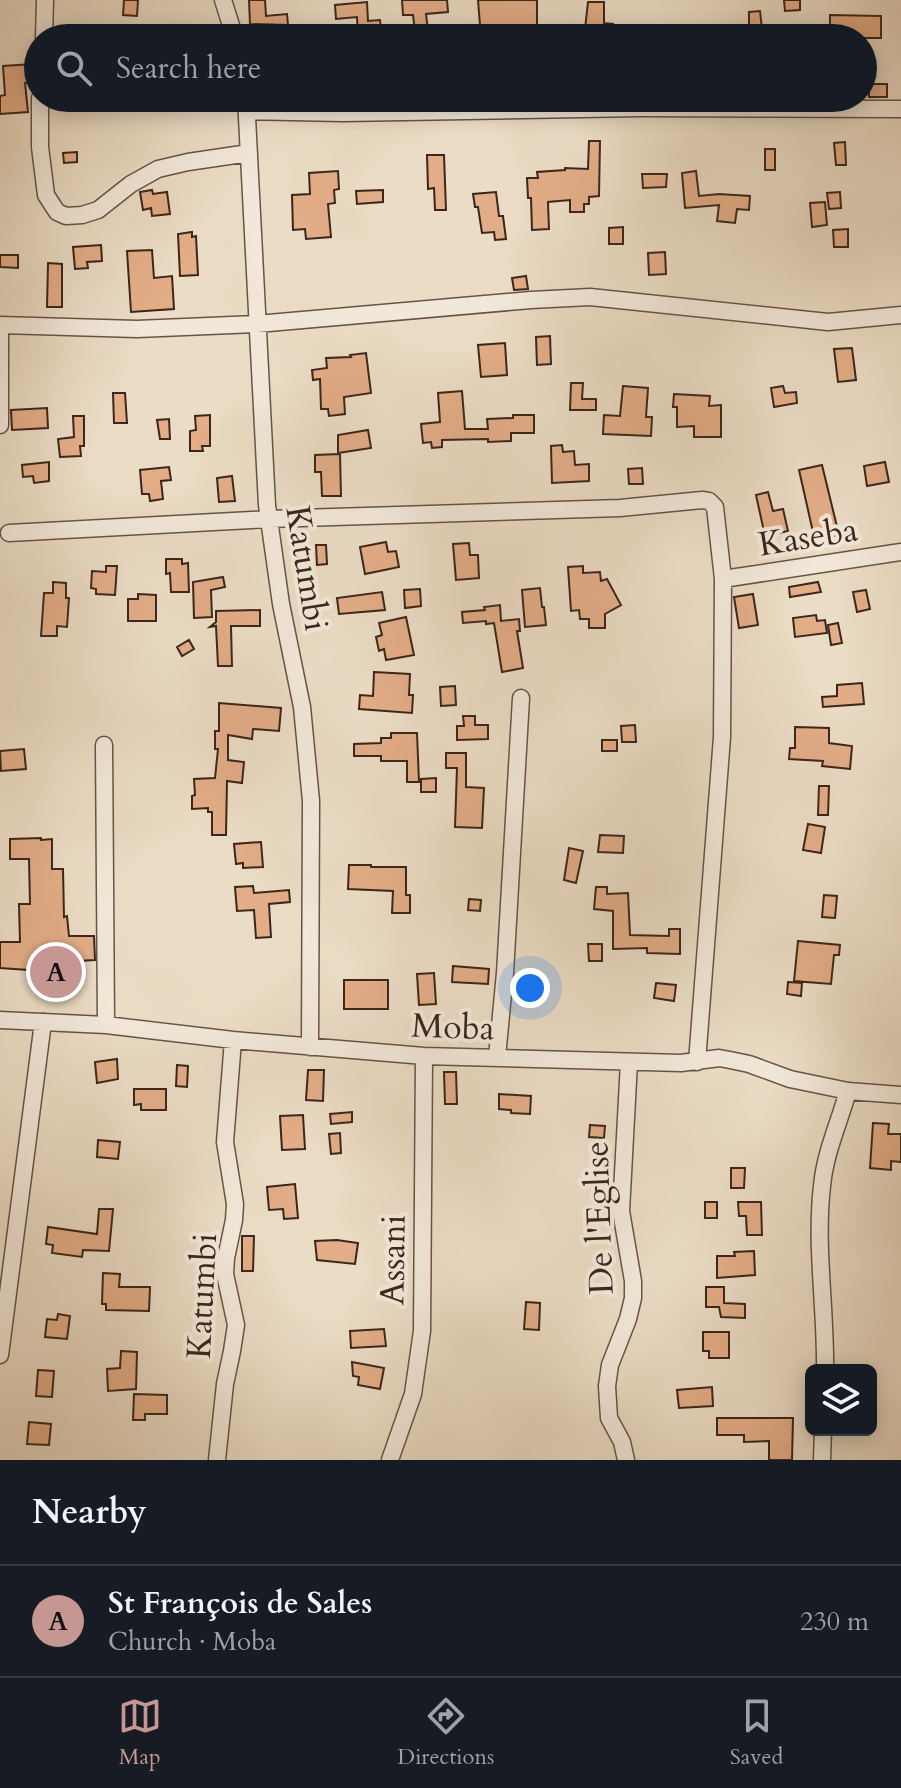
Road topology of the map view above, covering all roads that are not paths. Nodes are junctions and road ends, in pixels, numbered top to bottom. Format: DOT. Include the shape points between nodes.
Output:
graph roads {
  1 [pos="45,0"];
  2 [pos="223,0"];
  3 [pos="44,24"];
  4 [pos="231,24"];
  5 [pos="877,109"];
  6 [pos="901,109"];
  7 [pos="40,112"];
  8 [pos="247,112"];
  9 [pos="332,112"];
  10 [pos="402,112"];
  11 [pos="249,153"];
  12 [pos="901,315"];
  13 [pos="257,324"];
  14 [pos="0,325"];
  15 [pos="0,425"];
  16 [pos="269,519"];
  17 [pos="9,533"];
  18 [pos="901,552"];
  19 [pos="723,579"];
  20 [pos="521,698"];
  21 [pos="104,745"];
  22 [pos="0,1020"];
  23 [pos="43,1022"];
  24 [pos="106,1025"];
  25 [pos="233,1040"];
  26 [pos="310,1047"];
  27 [pos="424,1056"];
  28 [pos="497,1057"];
  29 [pos="629,1062"];
  30 [pos="697,1062"];
  31 [pos="848,1091"];
  32 [pos="901,1095"];
  33 [pos="0,1355"];
  34 [pos="825,1364"];
  35 [pos="823,1436"];
  36 [pos="217,1460"];
  37 [pos="390,1460"];
  38 [pos="626,1460"];
  39 [pos="822,1460"];
  1 -- 3 [label="street"];
  2 -- 4 [label="street"];
  5 -- 6 [label="street"];
  7 -- 11 [label="street" via="46,195 66,216 98,210 158,169"];
  8 -- 11 [label="street, Katumbi"];
  9 -- 10 [label="street"];
  11 -- 13 [label="street, Katumbi"];
  12 -- 13 [label="street" via="828,322 590,297"];
  13 -- 14 [label="street" via="137,329"];
  13 -- 16 [label="street, Katumbi"];
  14 -- 15 [label="street"];
  16 -- 17 [label="street"];
  16 -- 19 [label="street" via="709,501 715,507"];
  16 -- 26 [label="street, Katumbi" via="302,707 311,801"];
  18 -- 19 [label="street, Kaseba"];
  19 -- 30 [label="street" via="722,737"];
  20 -- 28 [label="street"];
  21 -- 24 [label="street"];
  22 -- 23 [label="street, Moba"];
  23 -- 24 [label="street, Moba"];
  23 -- 33 [label="street"];
  24 -- 25 [label="street, Moba"];
  25 -- 26 [label="street, Moba"];
  25 -- 36 [label="street, Katumbi" via="225,1142 235,1204 225,1274 236,1325"];
  26 -- 27 [label="street, Moba"];
  27 -- 28 [label="street, Moba"];
  27 -- 37 [label="street, Assani" via="422,1331 413,1394"];
  28 -- 29 [label="street, Moba"];
  29 -- 30 [label="street, Moba"];
  29 -- 38 [label="street, De l'Eglise" via="621,1211 633,1298 607,1386 609,1418"];
  30 -- 31 [label="street, Moba" via="730,1060"];
  31 -- 32 [label="street, Moba"];
  31 -- 34 [label="street" via="822,1183"];
  35 -- 39 [label="street"];
}
